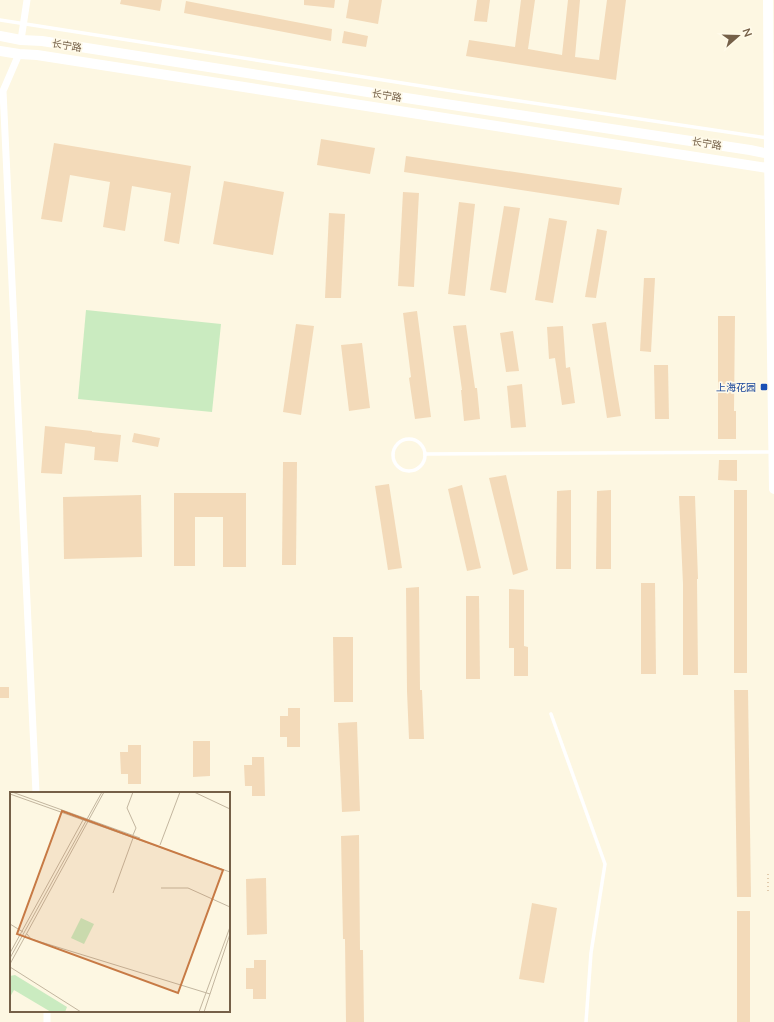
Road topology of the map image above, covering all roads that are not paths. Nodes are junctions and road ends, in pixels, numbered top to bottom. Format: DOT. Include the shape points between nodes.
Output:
graph roads {
  1 [pos="28,0"];
  2 [pos="768,0"];
  3 [pos="0,20"];
  4 [pos="23,24"];
  5 [pos="0,36"];
  6 [pos="21,40"];
  7 [pos="0,51"];
  8 [pos="19,54"];
  9 [pos="769,138"];
  10 [pos="771,155"];
  11 [pos="772,169"];
  12 [pos="774,452"];
  13 [pos="425,454"];
  14 [pos="774,489"];
  15 [pos="551,714"];
  16 [pos="36,792"];
  17 [pos="586,1022"];
  1 -- 4 [label="street"];
  2 -- 9 [label="main road"];
  3 -- 4 [label="lane"];
  4 -- 6 [label="street"];
  4 -- 9 [label="lane"];
  5 -- 6 [label="main road, 长宁路"];
  6 -- 10 [label="main road, 长宁路" via="42,41"];
  7 -- 8 [label="main road, 长宁路"];
  8 -- 11 [label="main road, 长宁路"];
  8 -- 16 [label="street" via="3,91"];
  9 -- 10 [label="main road"];
  10 -- 11 [label="main road"];
  11 -- 12 [label="main road"];
  12 -- 13 [label="lane"];
  12 -- 14 [label="main road"];
  13 -- 13 [label="lane" via="419,442 407,438 395,445 392,457 398,469 410,472 422,466"];
  15 -- 17 [label="lane" via="605,864 591,953"];
}
